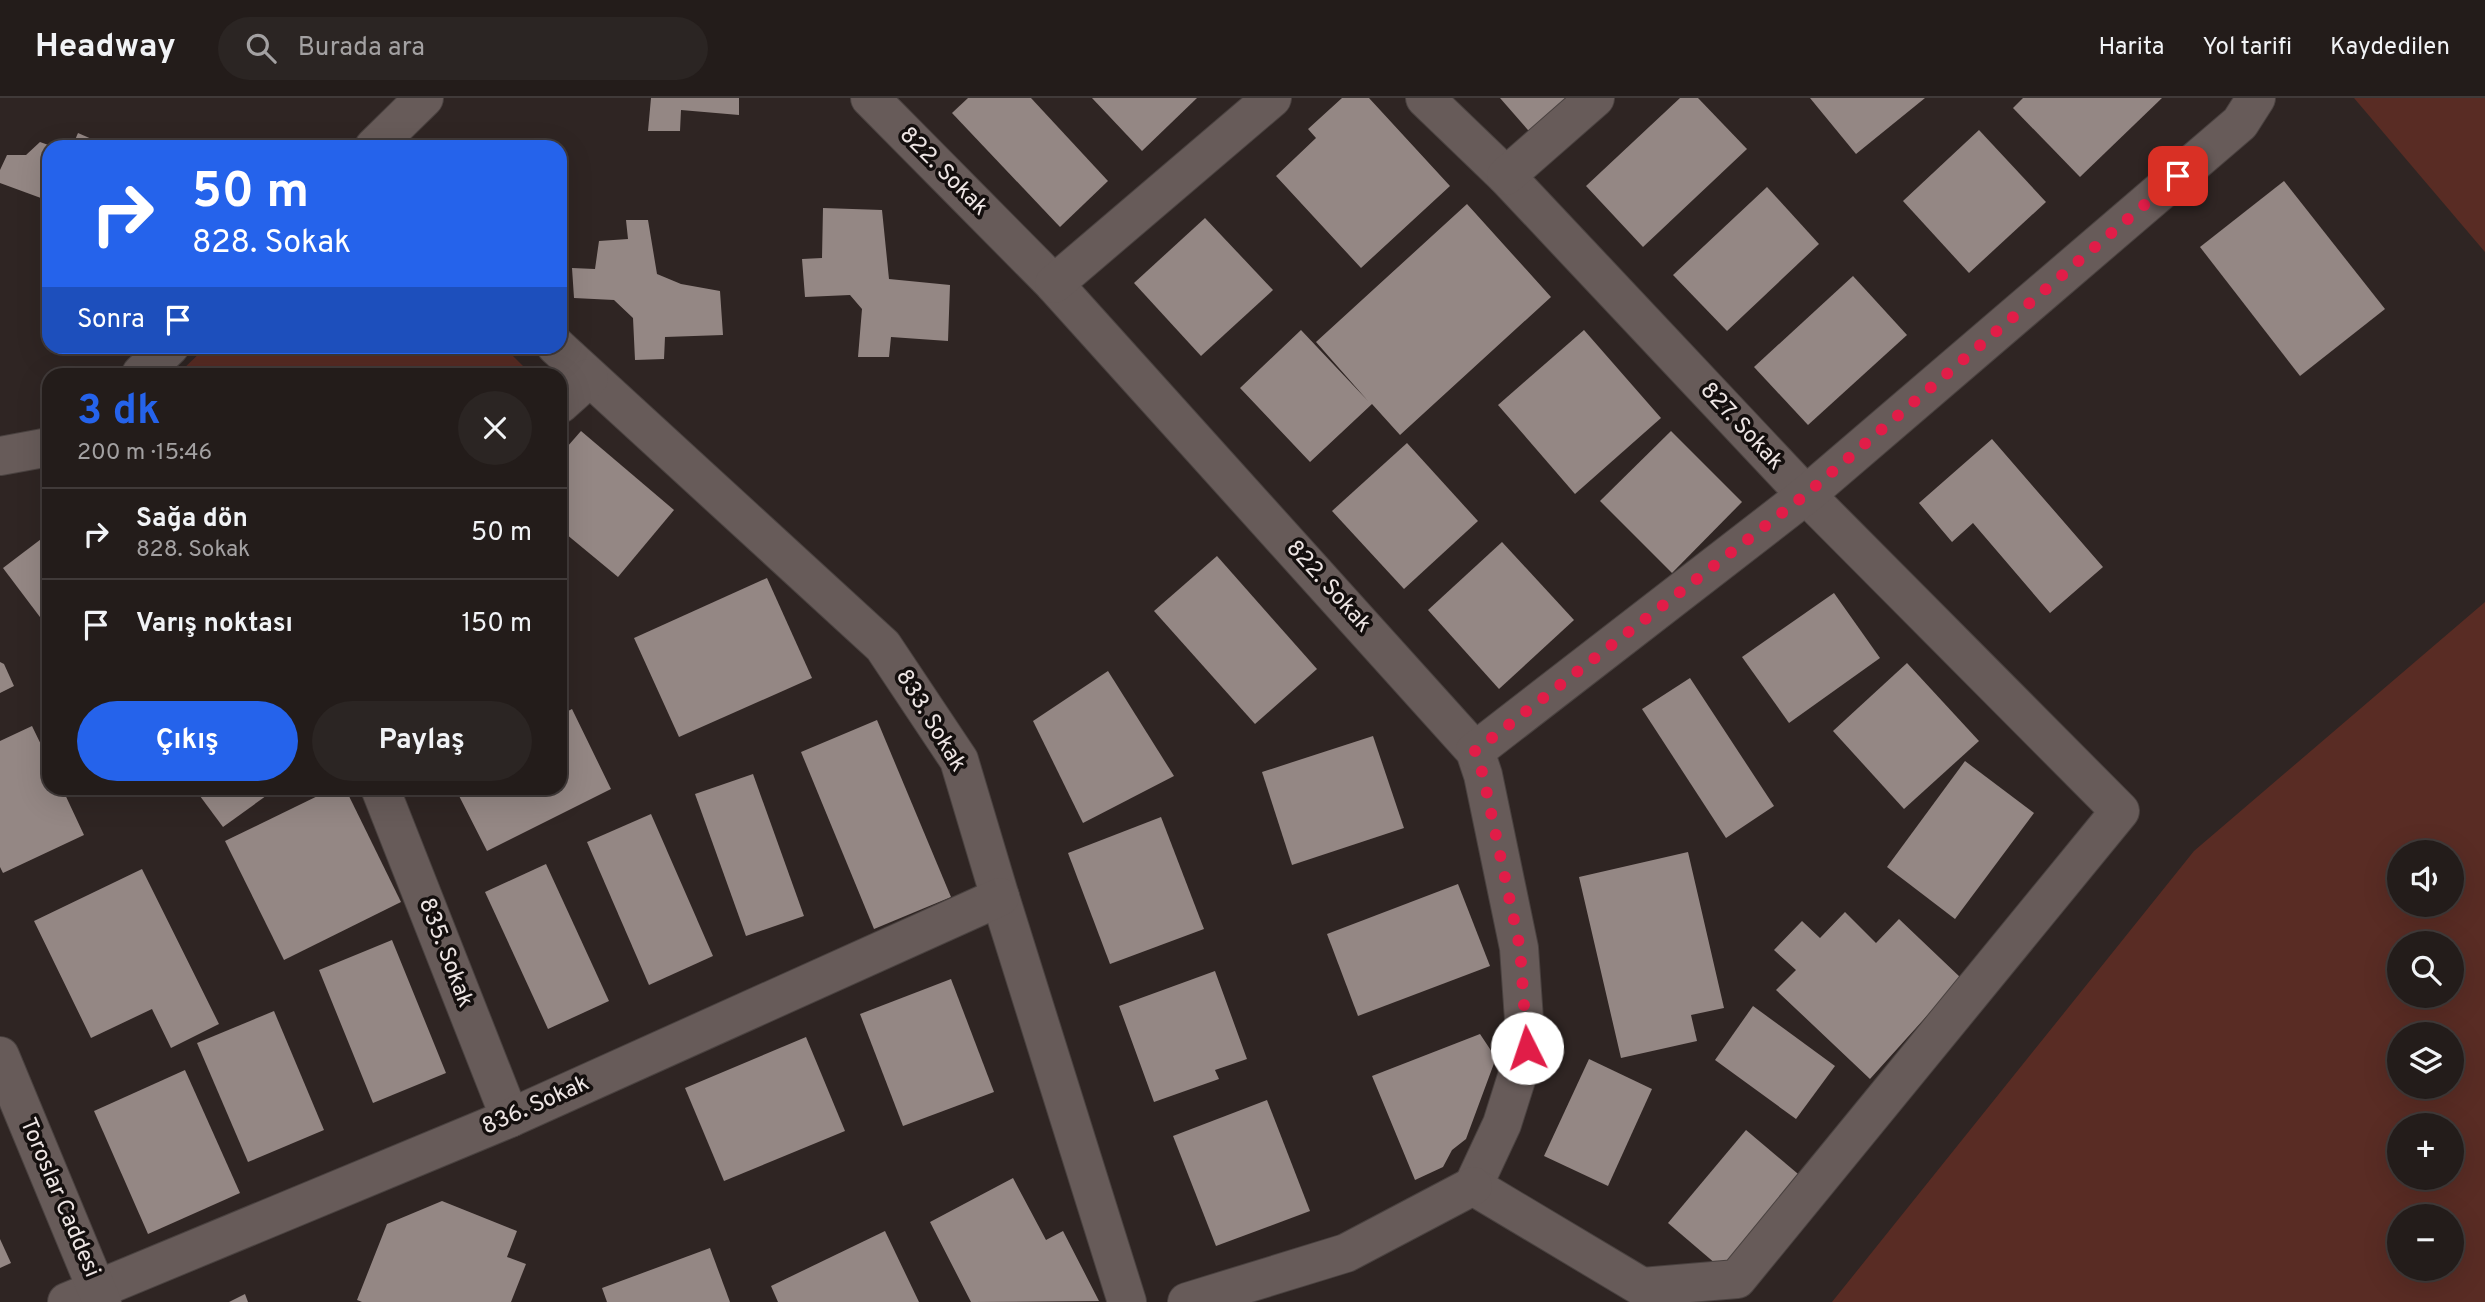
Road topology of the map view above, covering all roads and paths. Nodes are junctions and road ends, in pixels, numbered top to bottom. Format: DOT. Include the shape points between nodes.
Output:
graph roads {
  1 [pos="424,98"];
  2 [pos="870,98"];
  3 [pos="1272,98"];
  4 [pos="1425,98"];
  5 [pos="1595,98"];
  6 [pos="2256,98"];
  7 [pos="381,140"];
  8 [pos="1506,176"];
  9 [pos="1054,284"];
  10 [pos="162,354"];
  11 [pos="564,354"];
  12 [pos="147,368"];
  13 [pos="589,378"];
  14 [pos="567,398"];
  15 [pos="42,448"];
  16 [pos="0,456"];
  17 [pos="1805,495"];
  18 [pos="1475,751"];
  19 [pos="383,795"];
  20 [pos="1000,897"];
  21 [pos="0,1056"];
  22 [pos="510,1118"];
  23 [pos="1473,1186"];
  24 [pos="88,1297"];
  25 [pos="1127,1302"];
  26 [pos="1187,1302"];
  1 -- 7 [label="street"];
  2 -- 9 [label="street, 822. Sokak"];
  3 -- 9 [label="street"];
  4 -- 8 [label="street, 827. Sokak"];
  5 -- 8 [label="street"];
  6 -- 17 [label="street" via="2239,123"];
  8 -- 17 [label="street, 827. Sokak"];
  9 -- 18 [label="street, 822. Sokak"];
  10 -- 12 [label="street"];
  11 -- 13 [label="street, 833. Sokak"];
  13 -- 14 [label="street"];
  13 -- 20 [label="street, 833. Sokak" via="883,646 959,760"];
  15 -- 16 [label="street"];
  17 -- 18 [label="street"];
  17 -- 23 [label="street, 827. Sokak" via="2120,811 1737,1279 1642,1287"];
  18 -- 23 [label="street, 822. Sokak" via="1520,948 1527,1048 1502,1124"];
  19 -- 22 [label="street, 835. Sokak"];
  20 -- 22 [label="street, 836. Sokak"];
  20 -- 25 [label="street, 833. Sokak"];
  21 -- 24 [label="street, Toroslar Caddesi"];
  22 -- 24 [label="street, 836. Sokak"];
  23 -- 26 [label="street" via="1346,1253"];
}
